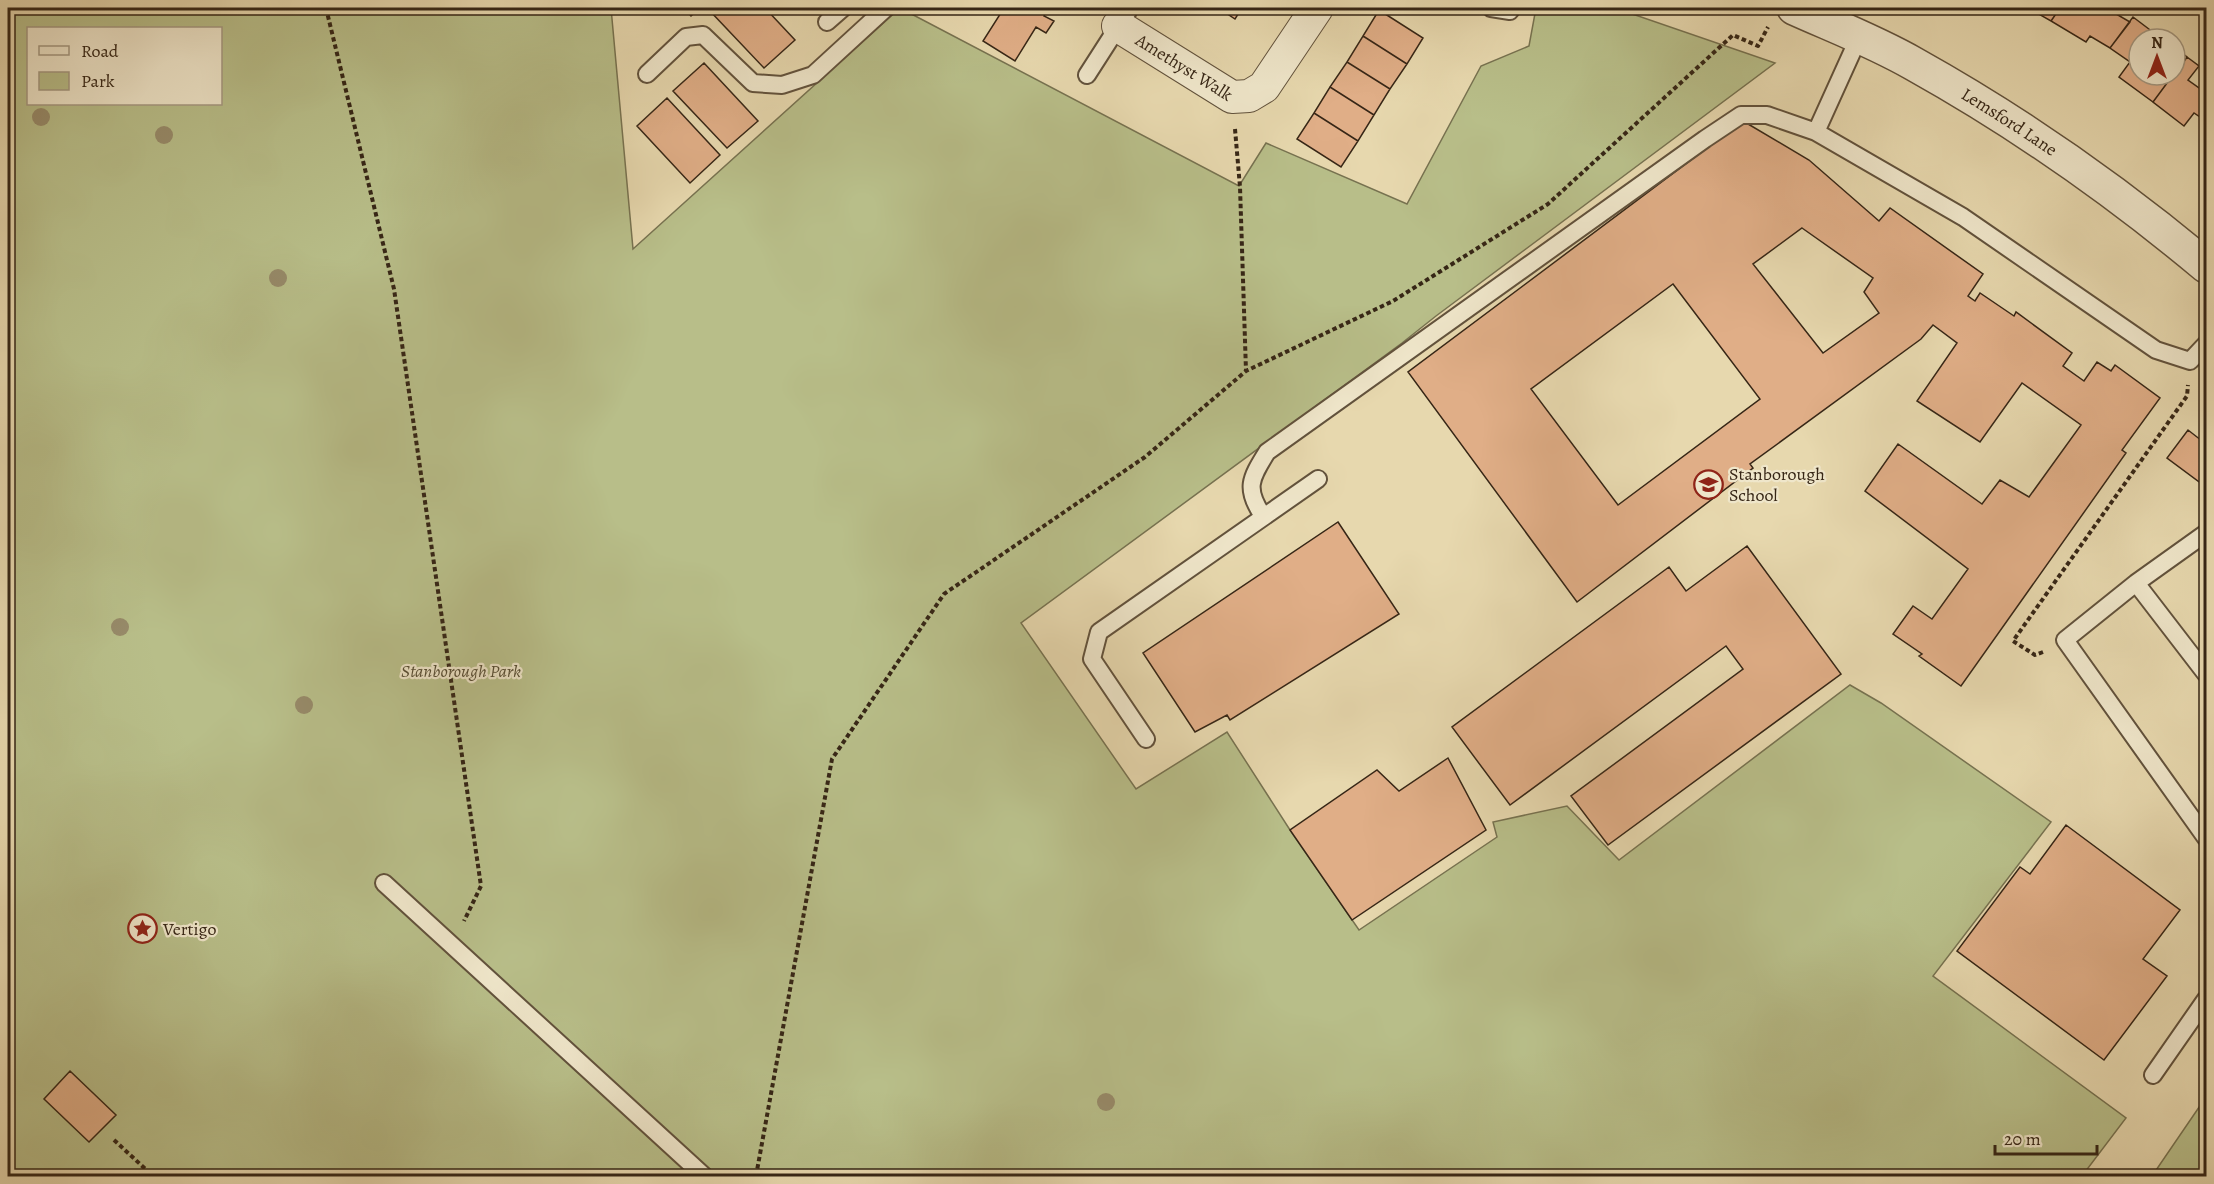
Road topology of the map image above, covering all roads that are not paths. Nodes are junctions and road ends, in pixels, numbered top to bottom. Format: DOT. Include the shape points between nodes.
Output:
graph roads {
  1 [pos="843,8"];
  2 [pos="886,8"];
  3 [pos="1317,8"];
  4 [pos="1491,8"];
  5 [pos="1510,10"];
  6 [pos="1783,12"];
  7 [pos="1124,17"];
  8 [pos="827,22"];
  9 [pos="1859,37"];
  10 [pos="647,74"];
  11 [pos="1087,75"];
  12 [pos="1816,132"];
  13 [pos="2206,266"];
  14 [pos="2206,344"];
  15 [pos="1318,478"];
  16 [pos="1263,516"];
  17 [pos="2206,533"];
  18 [pos="2136,584"];
  19 [pos="2206,674"];
  20 [pos="1146,739"];
  21 [pos="2206,838"];
  22 [pos="384,883"];
  23 [pos="2206,999"];
  24 [pos="2153,1076"];
  25 [pos="704,1176"];
  1 -- 8 [label="lane"];
  2 -- 10 [label="lane" via="813,75 782,85 753,84 703,35 686,37"];
  3 -- 7 [label="street, Amethyst Walk" via="1264,87 1249,96 1232,97"];
  4 -- 5 [label="lane"];
  6 -- 9 [label="street, Lemsford Lane"];
  7 -- 11 [label="lane"];
  9 -- 12 [label="lane"];
  9 -- 13 [label="street, Lemsford Lane" via="2009,119 2142,212"];
  12 -- 14 [label="lane" via="1963,217 2156,350 2190,361"];
  12 -- 16 [label="lane" via="1767,115 1741,115 1705,139 1267,452 1251,477 1254,502"];
  15 -- 16 [label="lane"];
  16 -- 20 [label="lane" via="1099,633 1092,659"];
  17 -- 18 [label="lane"];
  18 -- 19 [label="lane"];
  18 -- 21 [label="lane" via="2065,640"];
  22 -- 25 [label="lane"];
  23 -- 24 [label="lane"];
}
